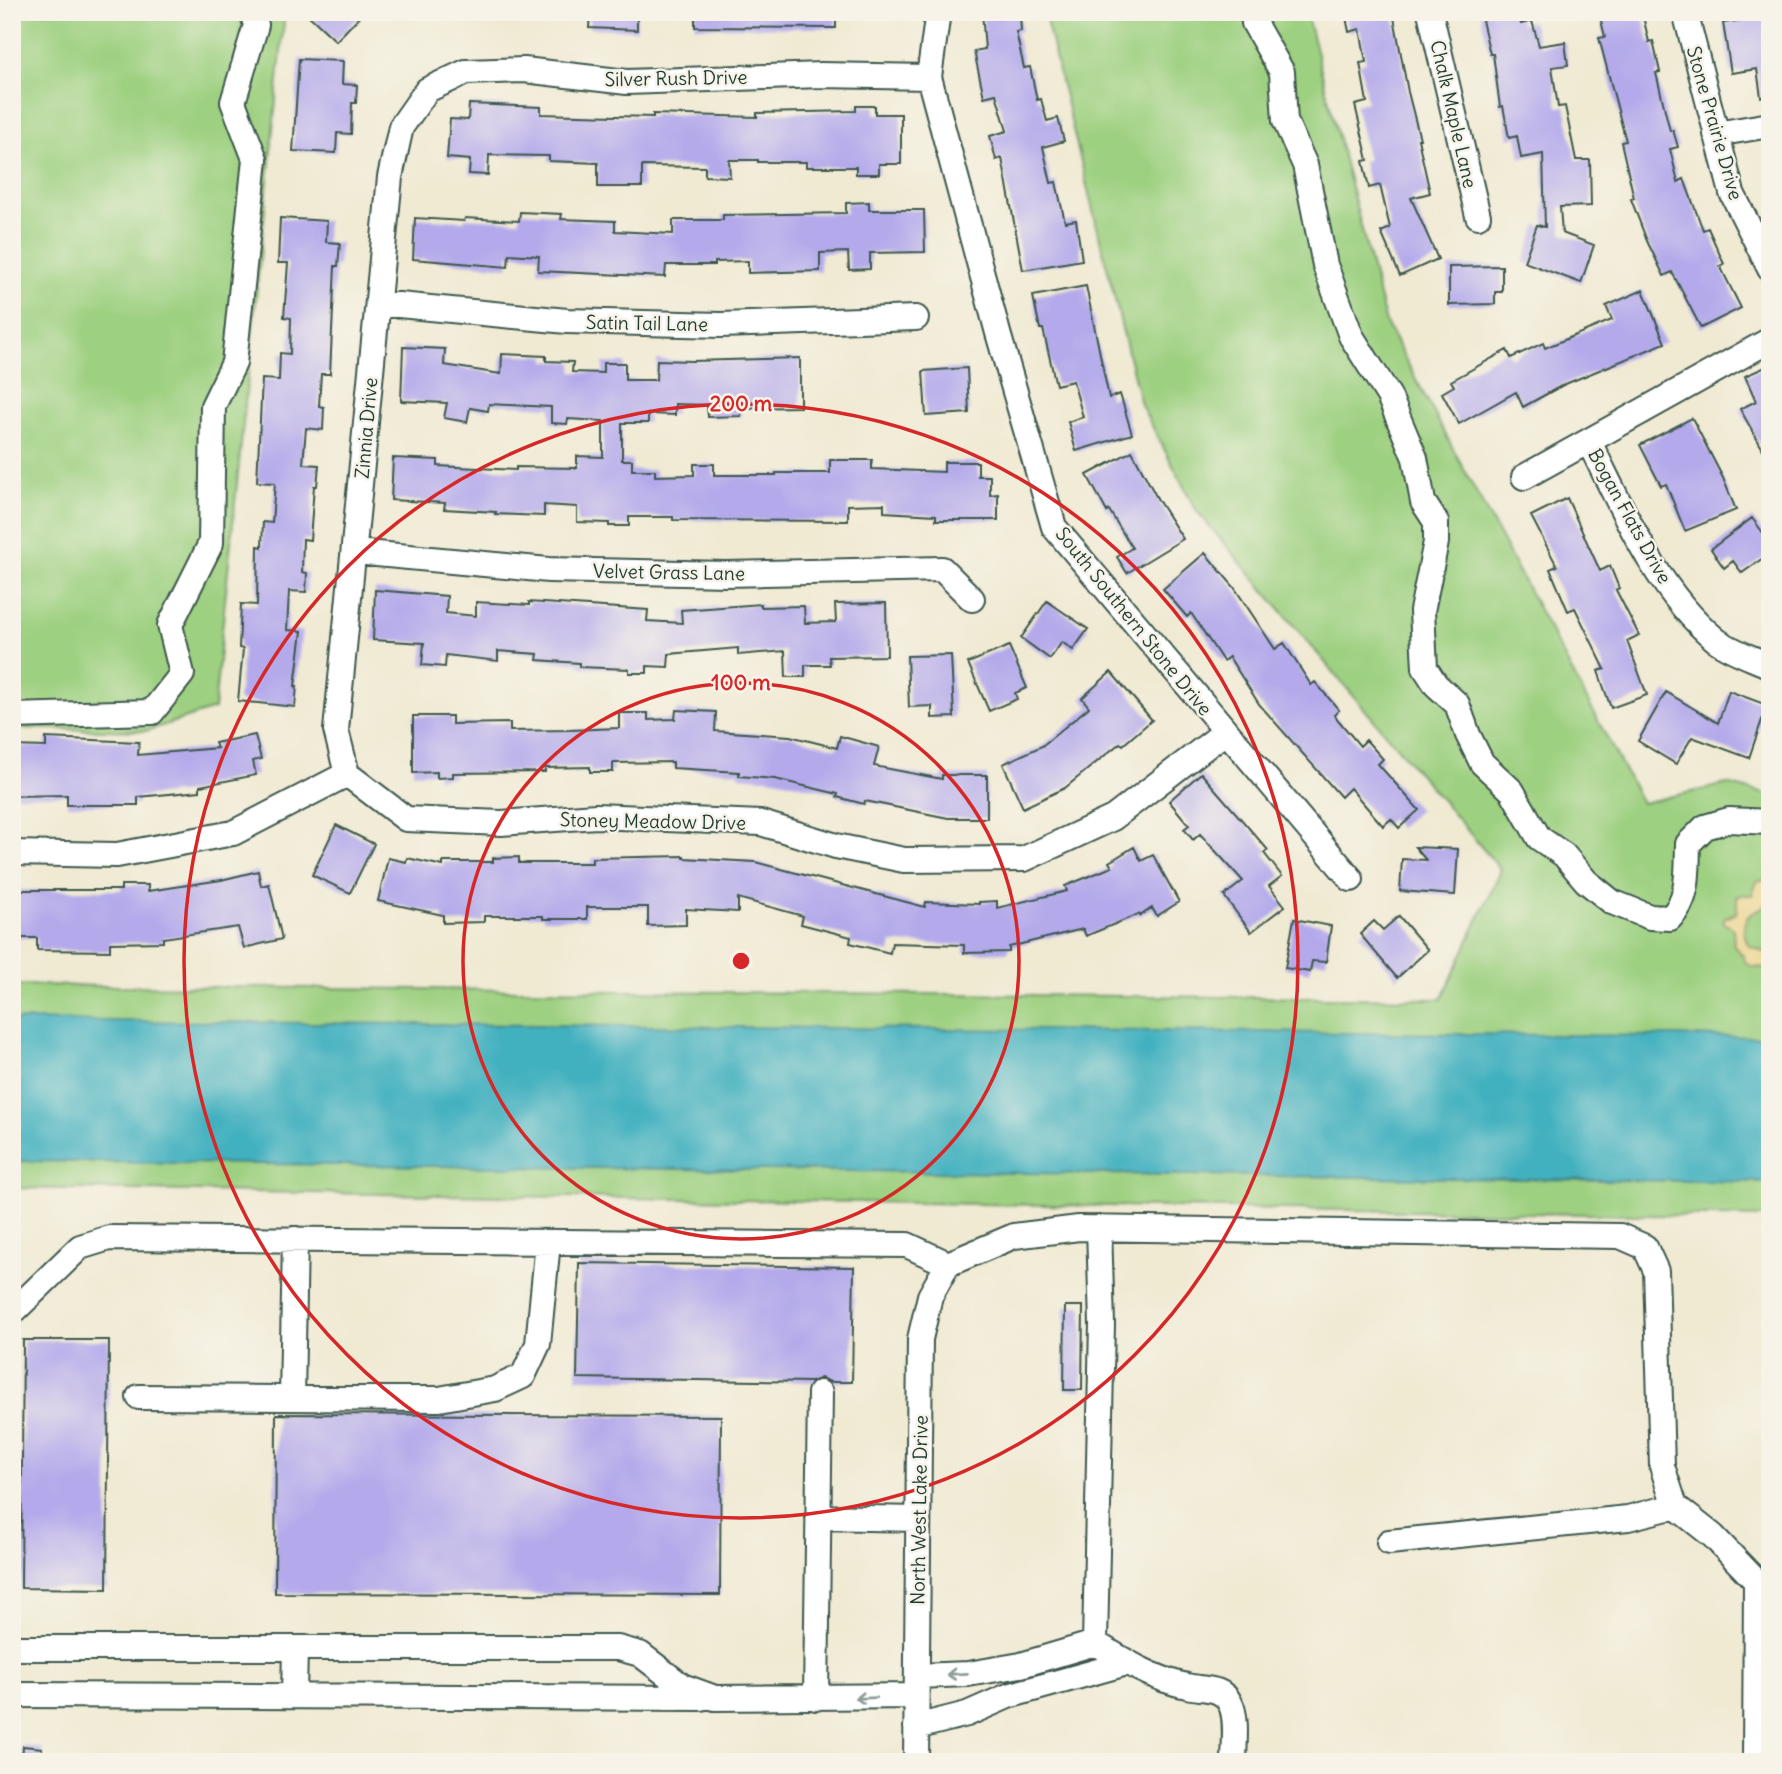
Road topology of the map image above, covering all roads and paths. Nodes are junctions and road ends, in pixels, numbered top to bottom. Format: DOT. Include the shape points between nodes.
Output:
graph roads {
  1 [pos="252,12"];
  2 [pos="938,12"];
  3 [pos="1253,12"];
  4 [pos="1430,12"];
  5 [pos="1685,12"];
  6 [pos="929,77"];
  7 [pos="427,90"];
  8 [pos="1770,125"];
  9 [pos="1716,134"];
  10 [pos="1478,216"];
  11 [pos="1770,269"];
  12 [pos="378,303"];
  13 [pos="916,318"];
  14 [pos="1770,340"];
  15 [pos="1589,442"];
  16 [pos="1524,477"];
  17 [pos="355,552"];
  18 [pos="972,599"];
  19 [pos="1770,666"];
  20 [pos="12,716"];
  21 [pos="1224,732"];
  22 [pos="347,774"];
  23 [pos="1770,822"];
  24 [pos="12,853"];
  25 [pos="1351,879"];
  26 [pos="1099,1228"];
  27 [pos="295,1239"];
  28 [pos="548,1242"];
  29 [pos="948,1264"];
  30 [pos="12,1313"];
  31 [pos="820,1394"];
  32 [pos="139,1397"];
  33 [pos="292,1398"];
  34 [pos="1675,1506"];
  35 [pos="818,1517"];
  36 [pos="918,1519"];
  37 [pos="1390,1542"];
  38 [pos="1095,1643"];
  39 [pos="12,1648"];
  40 [pos="295,1648"];
  41 [pos="1049,1656"];
  42 [pos="1127,1663"];
  43 [pos="994,1669"];
  44 [pos="1068,1680"];
  45 [pos="916,1686"];
  46 [pos="12,1695"];
  47 [pos="294,1696"];
  48 [pos="715,1698"];
  49 [pos="816,1698"];
  50 [pos="1016,1705"];
  51 [pos="916,1727"];
  52 [pos="916,1762"];
  53 [pos="1234,1762"];
  54 [pos="1755,1762"];
  1 -- 20 [label="street" via="256,25 233,102 255,159 234,363 213,405 211,543 170,625 182,674 152,712"];
  2 -- 6 [label="street"];
  3 -- 23 [label="street" via="1254,23 1282,72 1285,121 1305,164 1325,265 1351,336 1389,397 1415,458 1423,502 1436,522 1422,611 1425,668 1457,704 1482,763 1512,791 1539,838 1564,855 1612,902 1650,917 1670,918 1680,908 1688,844 1705,827 1729,820"];
  4 -- 10 [label="street, Chalk Maple Lane"];
  5 -- 9 [label="street, Stone Prairie Drive"];
  6 -- 7 [label="street, Silver Rush Drive" via="821,75 627,82 524,70 466,72"];
  6 -- 21 [label="street, South Southern Stone Drive" via="1054,527"];
  7 -- 12 [label="street, Zinnia Drive" via="401,127 390,177"];
  8 -- 9 [label="street"];
  9 -- 11 [label="street, Stone Prairie Drive" via="1732,193"];
  12 -- 13 [label="street, Satin Tail Lane" via="567,321 721,325"];
  12 -- 17 [label="street, Zinnia Drive"];
  14 -- 15 [label="street"];
  15 -- 16 [label="street"];
  15 -- 19 [label="street, Bogan Flats Drive" via="1636,535 1679,603 1718,642"];
  17 -- 18 [label="street, Velvet Grass Lane" via="548,570 726,574 942,569"];
  17 -- 22 [label="street, Zinnia Drive" via="336,730"];
  21 -- 22 [label="street, Stoney Meadow Drive" via="1112,818 1024,859 904,860 761,823 596,816 501,823 407,819"];
  21 -- 25 [label="street, South Southern Stone Drive"];
  22 -- 24 [label="street" via="233,833 117,855"];
  26 -- 29 [label="street" via="1014,1236"];
  26 -- 34 [label="street" via="1620,1236 1645,1247 1656,1272 1662,1466"];
  26 -- 38 [label="street" via="1102,1324"];
  27 -- 28 [label="street"];
  27 -- 30 [label="street" via="109,1238 80,1247"];
  27 -- 33 [label="street"];
  28 -- 29 [label="street" via="907,1245"];
  28 -- 33 [label="street" via="538,1345 523,1376 495,1389 439,1399"];
  29 -- 36 [label="street, North West Lake Drive" via="930,1296 920,1339"];
  31 -- 35 [label="street"];
  32 -- 33 [label="street"];
  34 -- 37 [label="street" via="1628,1518"];
  34 -- 54 [label="street" via="1713,1536 1756,1581"];
  35 -- 36 [label="street"];
  35 -- 49 [label="street"];
  36 -- 45 [label="street, North West Lake Drive"];
  38 -- 41 [label="street"];
  38 -- 42 [label="street"];
  39 -- 40 [label="street"];
  40 -- 47 [label="street"];
  40 -- 48 [label="street" via="618,1648 640,1654 682,1686"];
  41 -- 43 [label="street"];
  41 -- 44 [label="street"];
  42 -- 44 [label="street"];
  42 -- 53 [label="street" via="1223,1694 1234,1717"];
  43 -- 45 [label="street, one-way"];
  43 -- 50 [label="street"];
  44 -- 50 [label="street"];
  45 -- 49 [label="street, one-way"];
  45 -- 51 [label="street, North West Lake Drive"];
  46 -- 47 [label="street"];
  47 -- 48 [label="street"];
  48 -- 49 [label="street"];
  50 -- 51 [label="street"];
  51 -- 52 [label="street, North West Lake Drive"];
}
